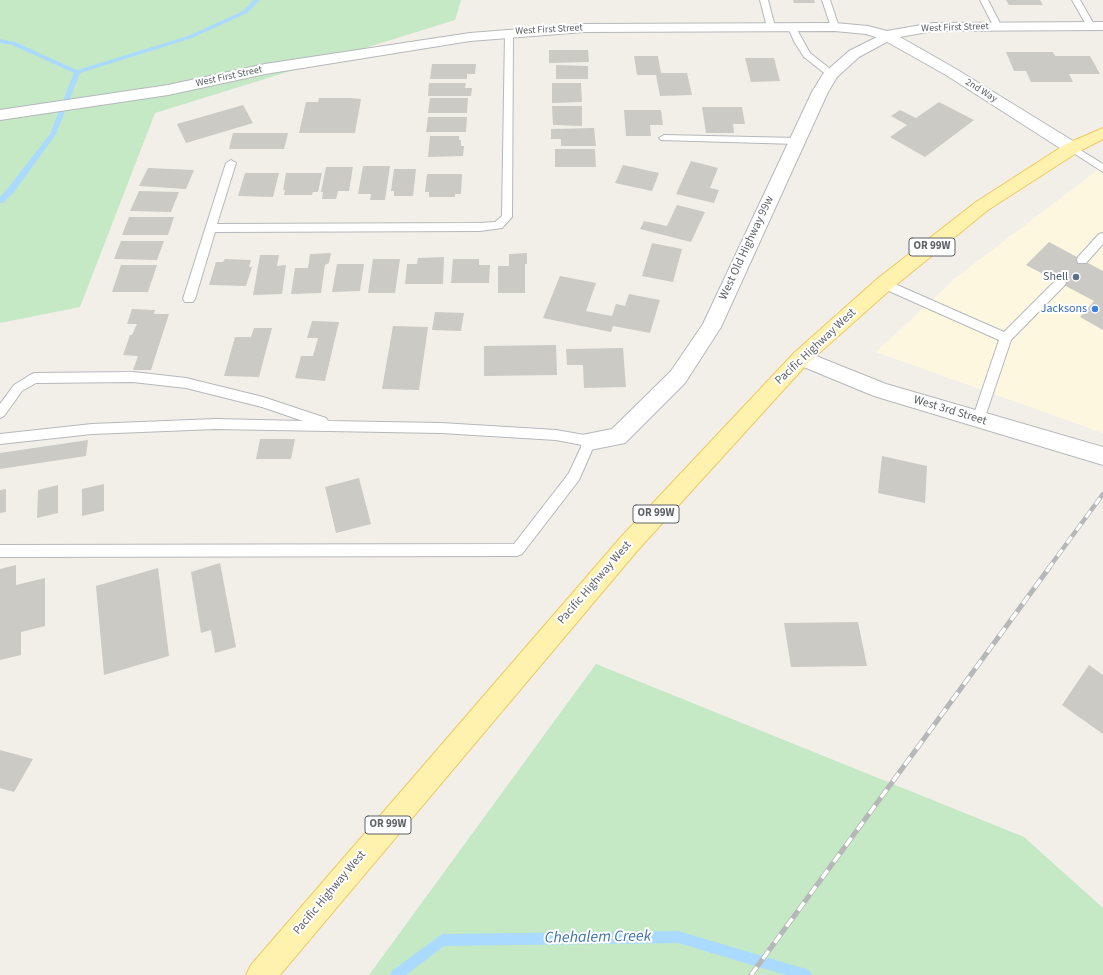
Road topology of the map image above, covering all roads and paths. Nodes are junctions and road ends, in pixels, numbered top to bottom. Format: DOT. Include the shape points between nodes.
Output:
graph roads {
  1 [pos="764,0"];
  2 [pos="826,0"];
  3 [pos="984,0"];
  4 [pos="1076,0"];
  5 [pos="998,26"];
  6 [pos="1097,26"];
  7 [pos="835,27"];
  8 [pos="771,28"];
  9 [pos="792,28"];
  10 [pos="509,33"];
  11 [pos="887,36"];
  12 [pos="832,74"];
  13 [pos="0,115"];
  14 [pos="1103,133"];
  15 [pos="664,138"];
  16 [pos="797,141"];
  17 [pos="1072,148"];
  18 [pos="231,163"];
  19 [pos="1103,168"];
  20 [pos="211,228"];
  21 [pos="1103,237"];
  22 [pos="1082,260"];
  23 [pos="1060,282"];
  24 [pos="884,284"];
  25 [pos="189,299"];
  26 [pos="1006,338"];
  27 [pos="801,358"];
  28 [pos="0,413"];
  29 [pos="978,420"];
  30 [pos="335,426"];
  31 [pos="0,439"];
  32 [pos="590,441"];
  33 [pos="1103,456"];
  34 [pos="0,551"];
  35 [pos="261,975"];
  1 -- 8 [label="lane"];
  2 -- 7 [label="lane"];
  3 -- 5 [label="lane"];
  4 -- 6 [label="lane"];
  5 -- 6 [label="street, West First Street"];
  5 -- 11 [label="street, West First Street" via="933,27"];
  7 -- 9 [label="street, West First Street"];
  7 -- 11 [label="street, West First Street" via="868,30"];
  8 -- 9 [label="street, West First Street"];
  8 -- 10 [label="street, West First Street" via="584,28"];
  9 -- 12 [label="lane" via="807,55"];
  10 -- 13 [label="street, West First Street" via="397,47 273,67 168,90"];
  10 -- 20 [label="lane" via="507,217 498,225"];
  11 -- 12 [label="street, West Old Highway 99w" via="854,54"];
  11 -- 17 [label="street, 2nd Way" via="951,72"];
  12 -- 16 [label="street, West Old Highway 99w" via="820,92"];
  14 -- 17 [label="main road, Pacific Highway West / OR 99W"];
  15 -- 16 [label="lane"];
  16 -- 32 [label="street, West Old Highway 99w" via="711,327 678,377 618,437"];
  17 -- 19 [label="lane"];
  17 -- 24 [label="main road, Pacific Highway West / OR 99W" via="982,206"];
  18 -- 20 [label="lane"];
  20 -- 25 [label="lane"];
  21 -- 22 [label="lane"];
  23 -- 26 [label="lane"];
  24 -- 26 [label="lane"];
  24 -- 27 [label="main road, Pacific Highway West / OR 99W"];
  26 -- 29 [label="lane"];
  27 -- 29 [label="street, West 3rd Street" via="881,390"];
  27 -- 35 [label="main road, Pacific Highway West / OR 99W" via="634,538"];
  28 -- 30 [label="lane" via="18,388 34,378 133,378 193,384 263,402"];
  29 -- 33 [label="street, West 3rd Street"];
  30 -- 31 [label="lane" via="215,424 92,429"];
  30 -- 32 [label="lane" via="441,428 556,435"];
  32 -- 34 [label="lane" via="574,476 517,550"];
}
